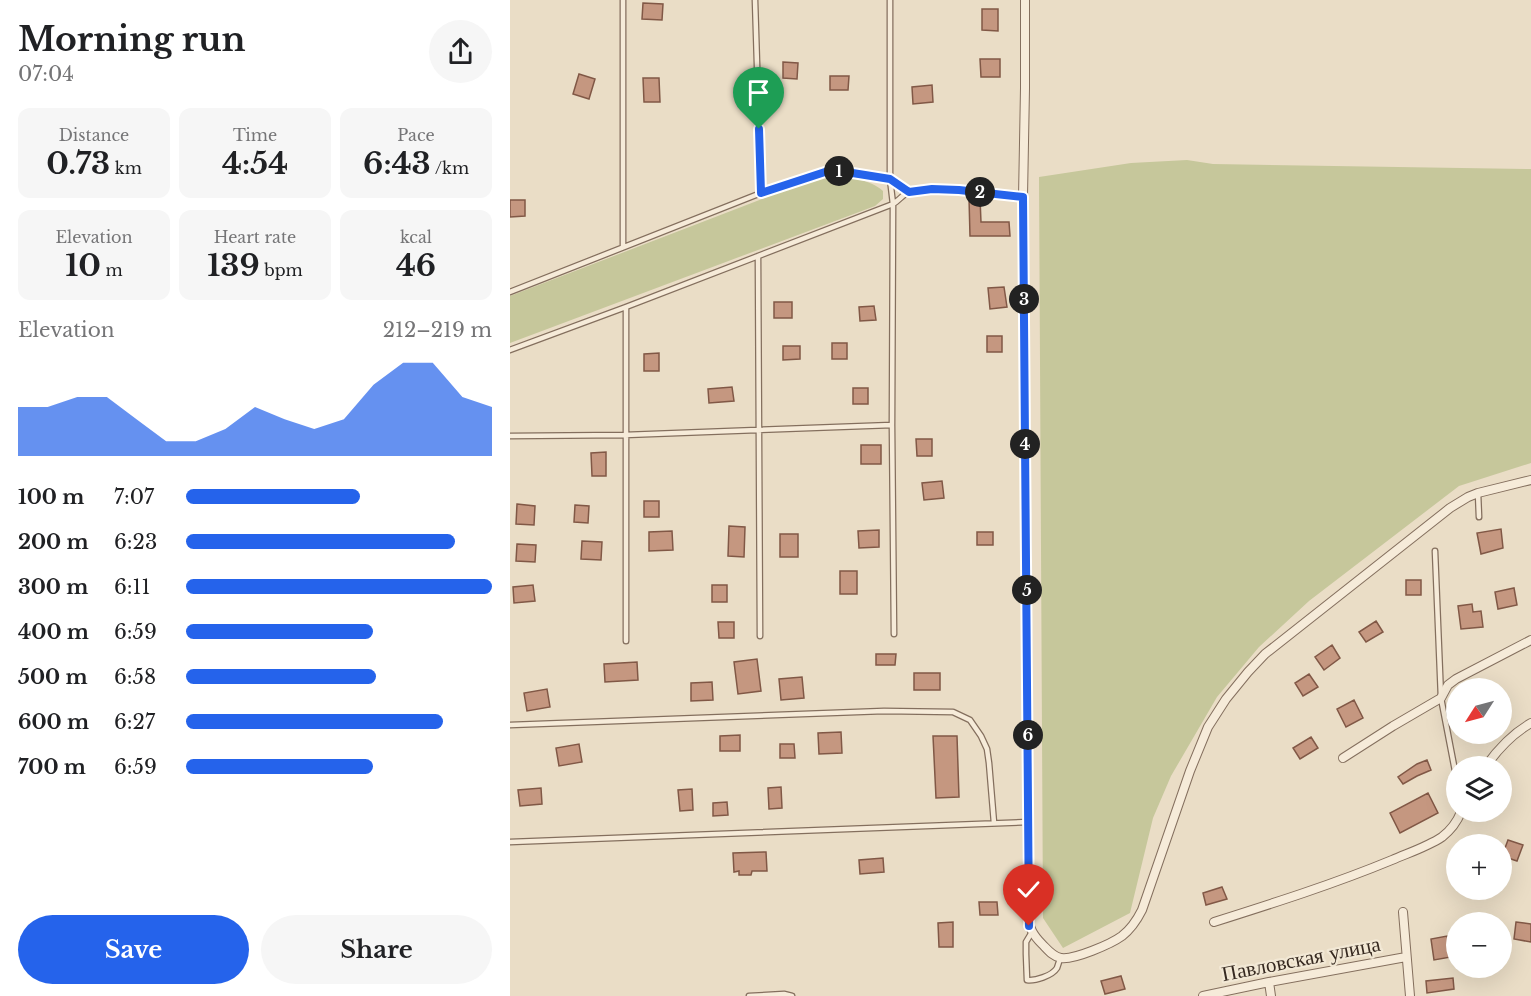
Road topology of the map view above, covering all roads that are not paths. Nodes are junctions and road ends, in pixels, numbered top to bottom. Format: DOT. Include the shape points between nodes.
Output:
graph roads {
  1 [pos="623,0"];
  2 [pos="755,0"];
  3 [pos="890,0"];
  4 [pos="1025,0"];
  5 [pos="890,179"];
  6 [pos="909,192"];
  7 [pos="761,193"];
  8 [pos="1023,197"];
  9 [pos="893,204"];
  10 [pos="623,247"];
  11 [pos="758,256"];
  12 [pos="510,292"];
  13 [pos="626,308"];
  14 [pos="510,350"];
  15 [pos="892,426"];
  16 [pos="759,431"];
  17 [pos="625,435"];
  18 [pos="510,436"];
  19 [pos="1531,480"];
  20 [pos="1478,493"];
  21 [pos="1479,517"];
  22 [pos="1435,551"];
  23 [pos="894,634"];
  24 [pos="760,636"];
  25 [pos="1531,640"];
  26 [pos="626,641"];
  27 [pos="1441,698"];
  28 [pos="1531,723"];
  29 [pos="510,725"];
  30 [pos="1452,756"];
  31 [pos="1493,756"];
  32 [pos="1343,758"];
  33 [pos="1028,822"];
  34 [pos="1456,822"];
  35 [pos="994,823"];
  36 [pos="510,842"];
  37 [pos="1403,912"];
  38 [pos="1214,922"];
  39 [pos="1032,932"];
  40 [pos="1406,957"];
  41 [pos="1060,958"];
  42 [pos="1269,982"];
  43 [pos="749,996"];
  44 [pos="792,996"];
  45 [pos="1203,996"];
  46 [pos="1271,996"];
  47 [pos="1410,996"];
  1 -- 10 [label="lane"];
  2 -- 7 [label="lane"];
  3 -- 5 [label="lane"];
  4 -- 8 [label="street"];
  5 -- 6 [label="lane"];
  5 -- 7 [label="lane" via="825,172"];
  5 -- 9 [label="lane"];
  6 -- 8 [label="lane" via="950,189"];
  6 -- 9 [label="lane"];
  7 -- 10 [label="lane"];
  8 -- 33 [label="street"];
  9 -- 11 [label="lane"];
  9 -- 15 [label="lane"];
  10 -- 12 [label="lane"];
  11 -- 13 [label="lane"];
  11 -- 16 [label="lane"];
  13 -- 14 [label="lane"];
  13 -- 17 [label="lane"];
  15 -- 16 [label="lane"];
  15 -- 23 [label="lane"];
  16 -- 17 [label="lane"];
  16 -- 24 [label="lane"];
  17 -- 18 [label="lane"];
  17 -- 26 [label="lane"];
  19 -- 20 [label="street"];
  20 -- 21 [label="lane"];
  20 -- 41 [label="street" via="1450,508 1265,654 1248,672 1208,727 1137,920 1113,942"];
  22 -- 27 [label="lane"];
  25 -- 27 [label="street" via="1456,679"];
  27 -- 30 [label="lane"];
  27 -- 32 [label="street"];
  28 -- 31 [label="street"];
  29 -- 35 [label="lane" via="884,711 953,712 970,720 987,749"];
  33 -- 35 [label="lane"];
  33 -- 39 [label="street" via="1028,915"];
  34 -- 38 [label="street" via="1442,837 1423,846 1286,900"];
  35 -- 36 [label="lane"];
  37 -- 40 [label="street, Павловская улица"];
  39 -- 41 [label="street"];
  39 -- 41 [label="lane" via="1026,942 1027,980 1050,973 1057,968"];
  40 -- 42 [label="street, Павловская улица"];
  40 -- 47 [label="street, Павловская улица"];
  42 -- 45 [label="street, Павловская улица"];
  42 -- 46 [label="street"];
  43 -- 44 [label="lane"];
}
